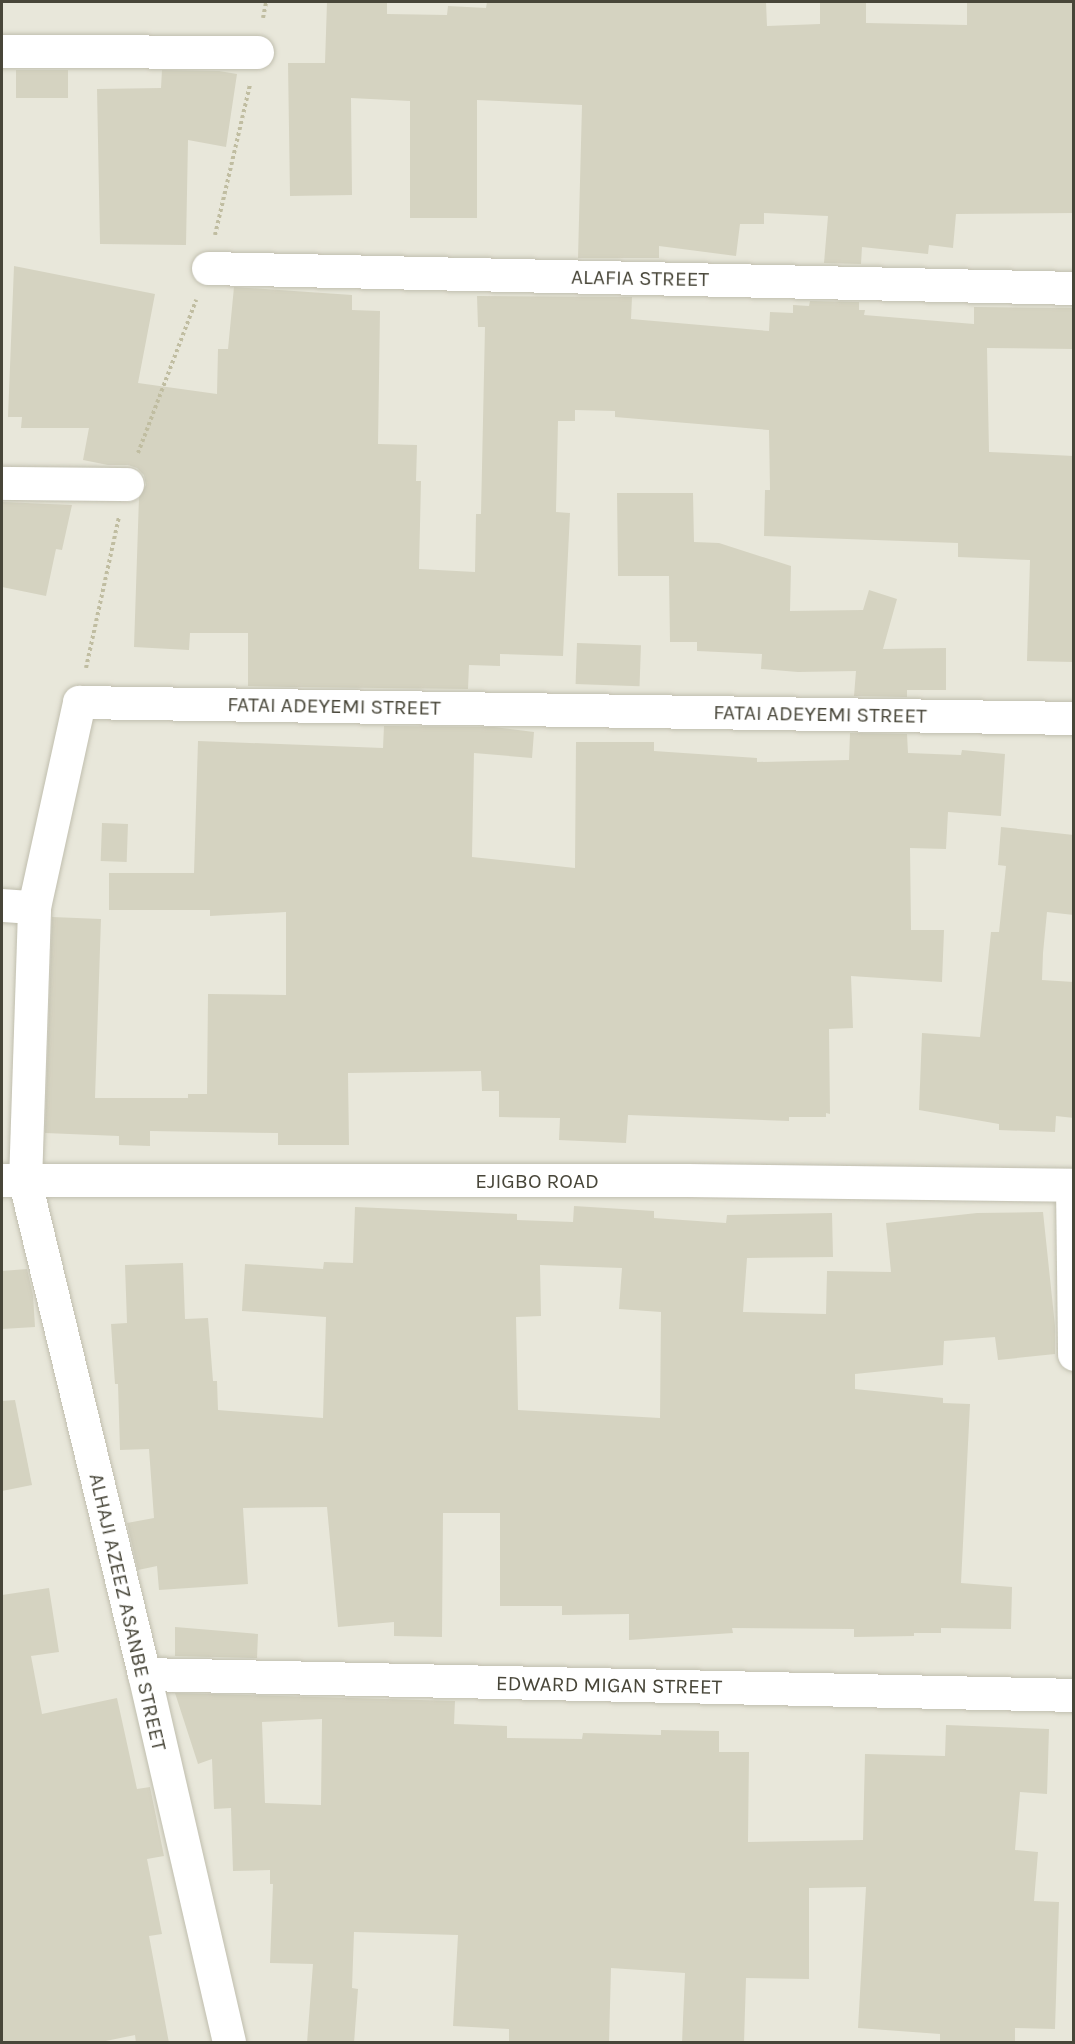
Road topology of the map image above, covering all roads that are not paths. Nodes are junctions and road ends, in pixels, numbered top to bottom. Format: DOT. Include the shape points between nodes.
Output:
graph roads {
  1 [pos="2,51"];
  2 [pos="257,52"];
  3 [pos="207,268"];
  4 [pos="1074,288"];
  5 [pos="2,483"];
  6 [pos="127,484"];
  7 [pos="1074,718"];
  8 [pos="2,905"];
  9 [pos="34,907"];
  10 [pos="13,1181"];
  11 [pos="1073,1185"];
  12 [pos="1074,1354"];
  13 [pos="144,1674"];
  14 [pos="1074,1695"];
  15 [pos="228,2043"];
  1 -- 2 [label="street"];
  3 -- 4 [label="street, ALAFIA STREET"];
  5 -- 6 [label="street"];
  7 -- 9 [label="street, FATAI ADEYEMI STREET" via="79,702"];
  8 -- 9 [label="street"];
  9 -- 10 [label="street, FATAI ADEYEMI STREET"];
  10 -- 11 [label="street, EJIGBO ROAD" via="687,1180"];
  10 -- 13 [label="street, ALHAJI AZEEZ ASANBE STREET"];
  11 -- 12 [label="street"];
  13 -- 14 [label="street, EDWARD MIGAN STREET"];
  13 -- 15 [label="street, ALHAJI AZEEZ ASANBE STREET"];
}
